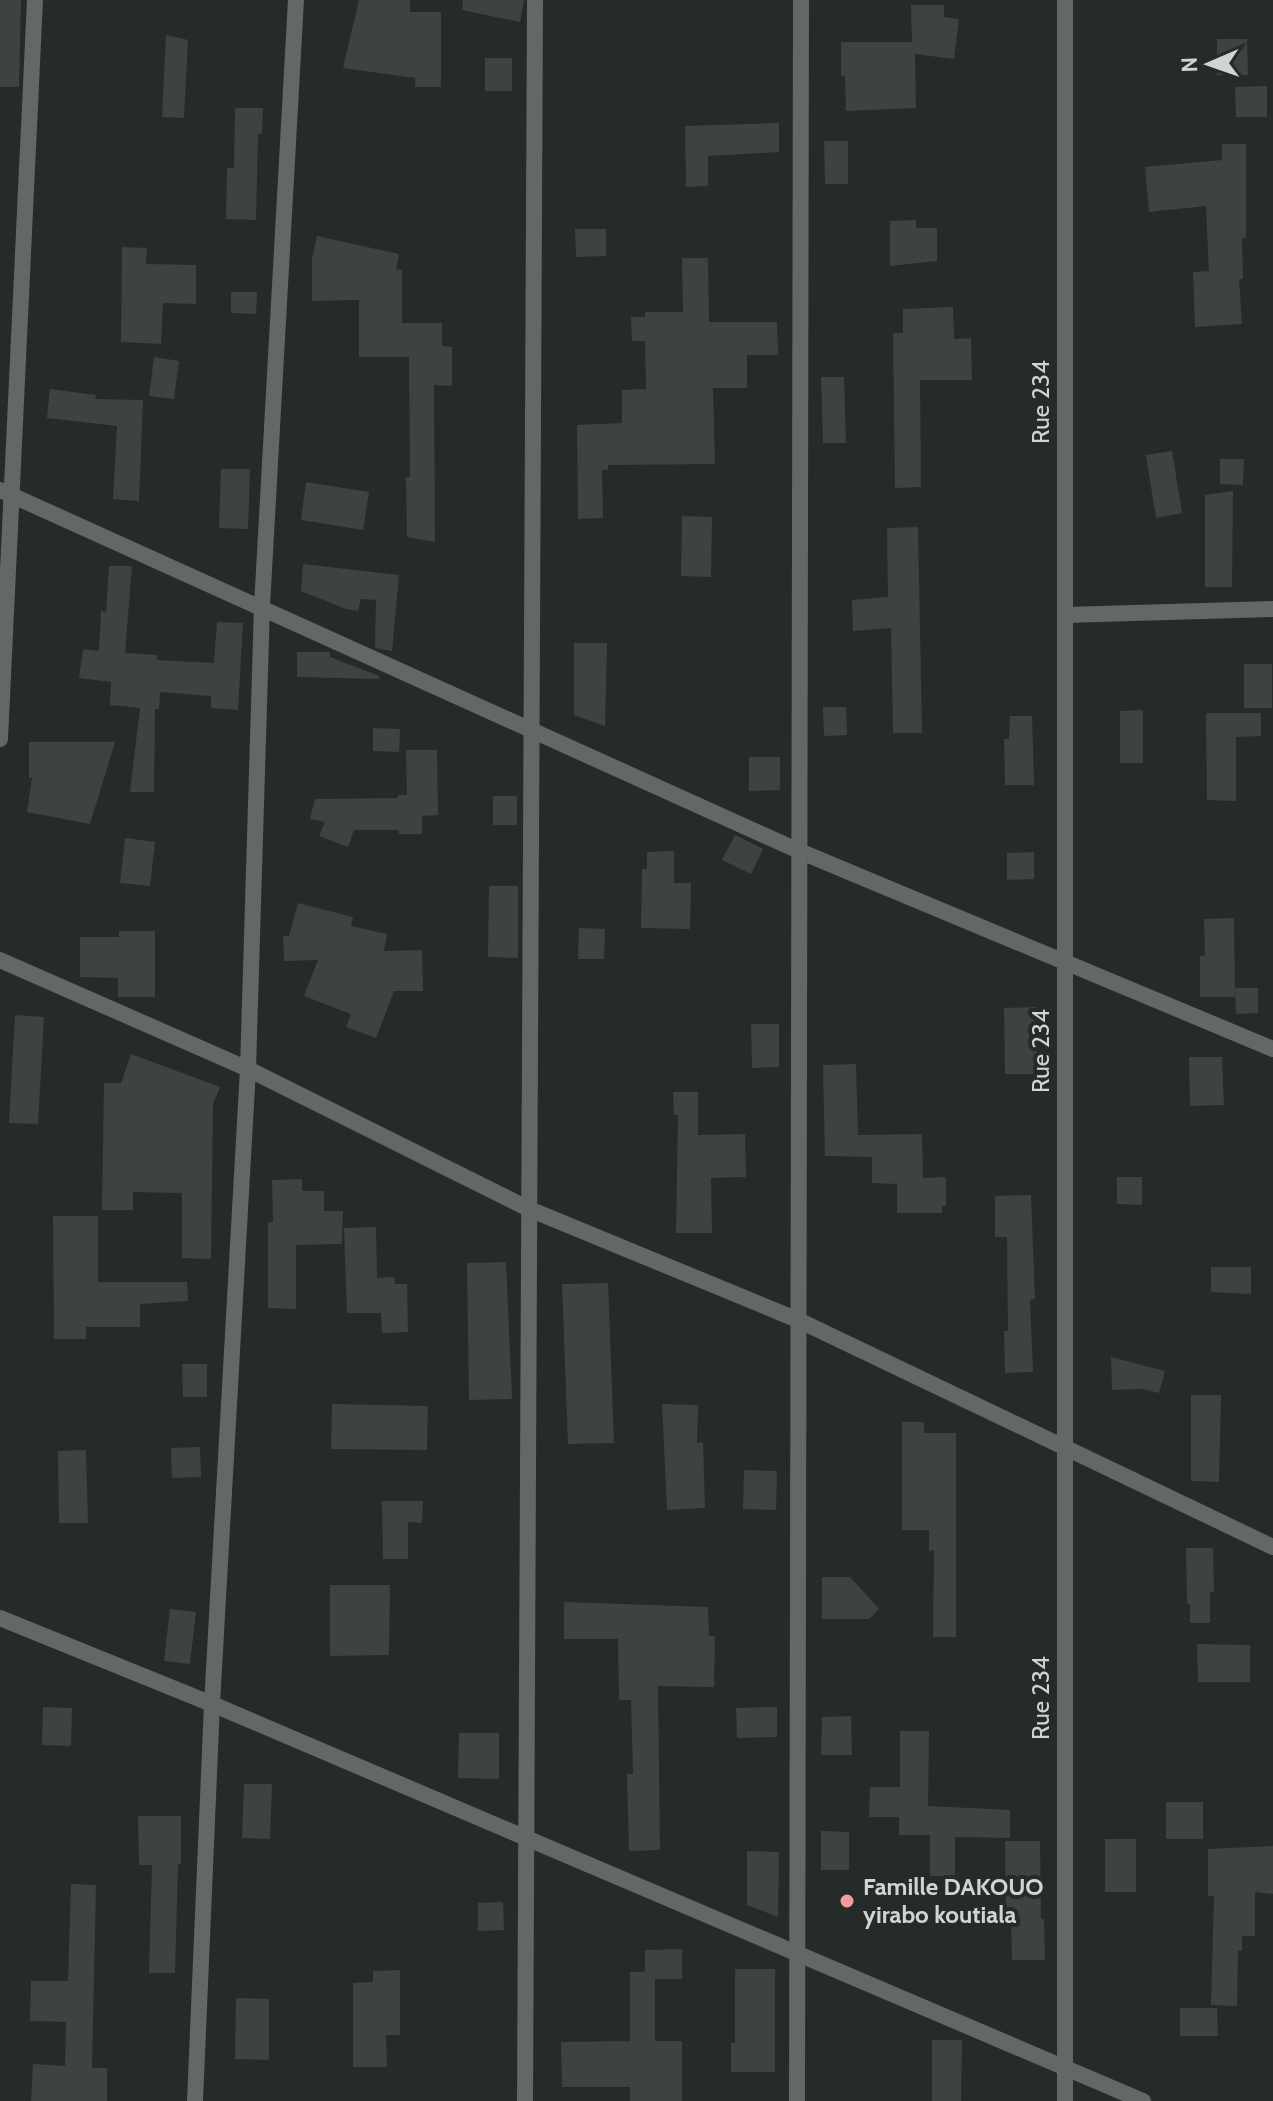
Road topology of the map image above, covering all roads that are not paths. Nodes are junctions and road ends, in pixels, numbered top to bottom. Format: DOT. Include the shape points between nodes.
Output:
graph roads {
  1 [pos="35,0"];
  2 [pos="296,0"];
  3 [pos="535,0"];
  4 [pos="801,0"];
  5 [pos="1065,0"];
  6 [pos="6,493"];
  7 [pos="262,606"];
  8 [pos="1273,609"];
  9 [pos="1065,615"];
  10 [pos="533,729"];
  11 [pos="0,739"];
  12 [pos="799,851"];
  13 [pos="0,960"];
  14 [pos="1065,963"];
  15 [pos="1273,1049"];
  16 [pos="248,1069"];
  17 [pos="529,1209"];
  18 [pos="798,1320"];
  19 [pos="1065,1448"];
  20 [pos="1273,1547"];
  21 [pos="0,1618"];
  22 [pos="212,1704"];
  23 [pos="526,1840"];
  24 [pos="797,1954"];
  25 [pos="1065,2068"];
  26 [pos="195,2101"];
  27 [pos="525,2101"];
  28 [pos="797,2101"];
  29 [pos="1065,2101"];
  30 [pos="1143,2101"];
  1 -- 6 [label="street"];
  2 -- 7 [label="street"];
  3 -- 10 [label="street"];
  4 -- 12 [label="street"];
  5 -- 9 [label="street, Rue 234"];
  6 -- 7 [label="street"];
  6 -- 11 [label="street"];
  7 -- 10 [label="street"];
  7 -- 16 [label="street"];
  8 -- 9 [label="street"];
  9 -- 14 [label="street, Rue 234"];
  10 -- 12 [label="street"];
  10 -- 17 [label="street"];
  12 -- 14 [label="street"];
  12 -- 18 [label="street"];
  13 -- 16 [label="street"];
  14 -- 15 [label="street"];
  14 -- 19 [label="street, Rue 234"];
  16 -- 17 [label="street"];
  16 -- 22 [label="street"];
  17 -- 18 [label="street"];
  17 -- 23 [label="street"];
  18 -- 19 [label="street"];
  18 -- 24 [label="street"];
  19 -- 20 [label="street"];
  19 -- 25 [label="street, Rue 234"];
  21 -- 22 [label="street"];
  22 -- 23 [label="street"];
  22 -- 26 [label="street"];
  23 -- 24 [label="street"];
  23 -- 27 [label="street"];
  24 -- 25 [label="street"];
  24 -- 28 [label="street"];
  25 -- 29 [label="street, Rue 234"];
  25 -- 30 [label="street"];
}
